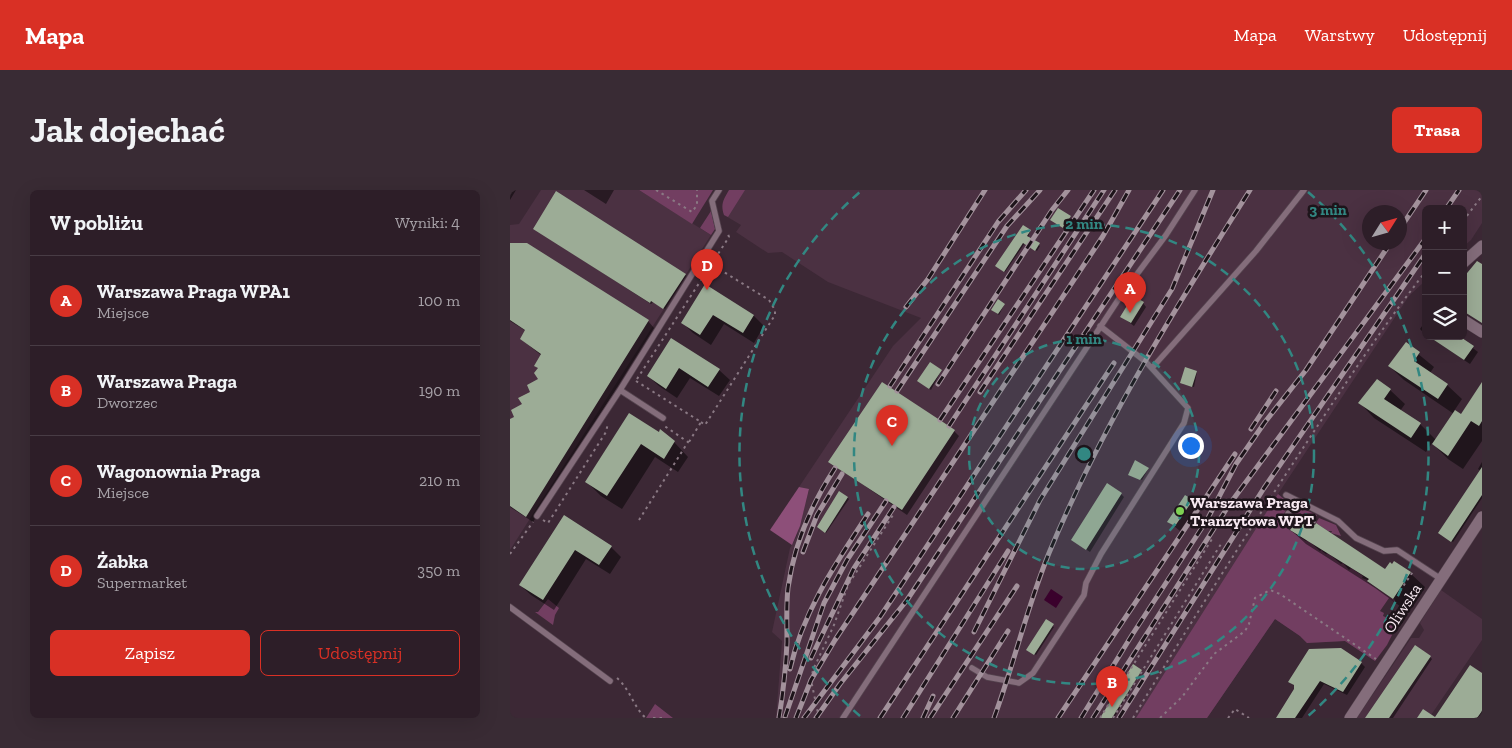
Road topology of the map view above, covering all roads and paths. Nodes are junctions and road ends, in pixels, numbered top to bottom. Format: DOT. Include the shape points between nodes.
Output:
graph roads {
  1 [pos="656,190"];
  2 [pos="696,190"];
  3 [pos="719,190"];
  4 [pos="1195,190"];
  5 [pos="1304,190"];
  6 [pos="1482,196"];
  7 [pos="1467,216"];
  8 [pos="1481,249"];
  9 [pos="702,258"];
  10 [pos="1467,260"];
  11 [pos="1422,276"];
  12 [pos="1467,323"];
  13 [pos="1100,326"];
  14 [pos="1482,332"];
  15 [pos="1152,368"];
  16 [pos="636,381"];
  17 [pos="620,390"];
  18 [pos="663,418"];
  19 [pos="656,421"];
  20 [pos="701,422"];
  21 [pos="688,442"];
  22 [pos="1286,495"];
  23 [pos="1297,500"];
  24 [pos="893,515"];
  25 [pos="537,516"];
  26 [pos="1482,516"];
  27 [pos="1285,518"];
  28 [pos="639,520"];
  29 [pos="1212,539"];
  30 [pos="1220,544"];
  31 [pos="510,554"];
  32 [pos="1420,569"];
  33 [pos="1441,579"];
  34 [pos="1400,591"];
  35 [pos="510,607"];
  36 [pos="1384,665"];
  37 [pos="972,668"];
  38 [pos="618,679"];
  39 [pos="610,681"];
  40 [pos="646,718"];
  41 [pos="653,718"];
  42 [pos="663,718"];
  43 [pos="819,718"];
  44 [pos="843,718"];
  45 [pos="1100,718"];
  46 [pos="1113,718"];
  47 [pos="1133,718"];
  48 [pos="1160,718"];
  49 [pos="1228,718"];
  50 [pos="1249,718"];
  51 [pos="1350,718"];
  1 -- 2 [label="path" via="692,212 696,205"];
  3 -- 9 [label="lane" via="712,201 719,231"];
  4 -- 13 [label="lane"];
  5 -- 15 [label="lane" via="1256,251"];
  6 -- 7 [label="path"];
  8 -- 10 [label="street"];
  9 -- 17 [label="lane"];
  9 -- 20 [label="path" via="769,300 775,315 705,425"];
  11 -- 47 [label="path" via="1284,476"];
  12 -- 14 [label="street"];
  13 -- 15 [label="lane"];
  13 -- 44 [label="lane"];
  15 -- 37 [label="lane" via="1188,408 1184,423 1100,554 1084,595 1026,680 1019,683 987,677"];
  16 -- 20 [label="path"];
  17 -- 18 [label="lane"];
  17 -- 25 [label="lane"];
  19 -- 21 [label="path"];
  20 -- 21 [label="path"];
  21 -- 28 [label="path"];
  22 -- 23 [label="lane"];
  23 -- 27 [label="lane"];
  23 -- 32 [label="lane" via="1338,521 1356,538 1384,551 1397,550"];
  24 -- 43 [label="path" via="848,585 813,670 811,680"];
  25 -- 31 [label="path"];
  26 -- 33 [label="street, Oliwska"];
  29 -- 45 [label="path"];
  30 -- 46 [label="path"];
  32 -- 33 [label="lane"];
  32 -- 34 [label="path"];
  33 -- 36 [label="street, Oliwska"];
  35 -- 39 [label="lane"];
  36 -- 48 [label="path" via="1270,590 1256,598 1245,631 1214,654 1182,697"];
  36 -- 51 [label="street, Oliwska"];
  38 -- 40 [label="path"];
  41 -- 42 [label="path"];
  49 -- 50 [label="path" via="1235,709"];
}
